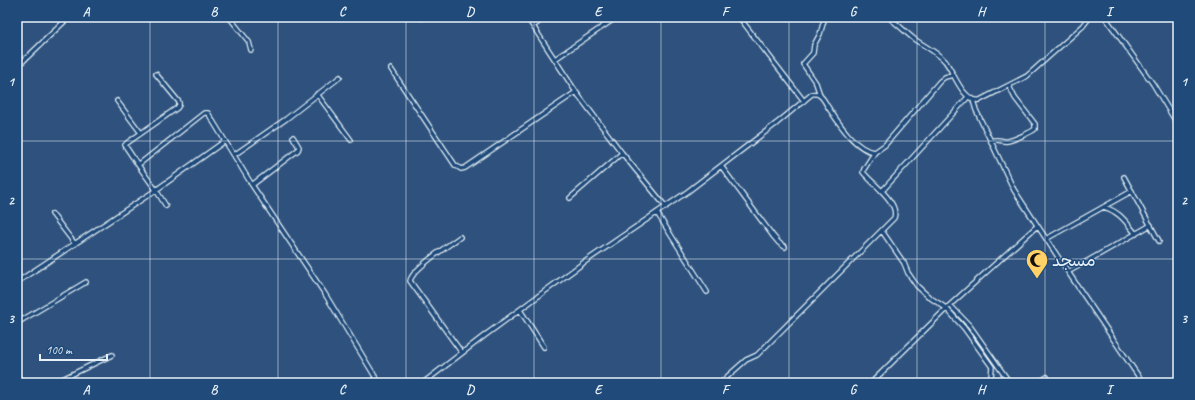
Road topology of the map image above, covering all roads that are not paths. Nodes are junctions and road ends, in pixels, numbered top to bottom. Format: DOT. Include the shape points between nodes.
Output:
graph roads {
  1 [pos="69,17"];
  2 [pos="229,17"];
  3 [pos="419,17"];
  4 [pos="428,17"];
  5 [pos="527,17"];
  6 [pos="546,17"];
  7 [pos="616,17"];
  8 [pos="739,17"];
  9 [pos="825,17"];
  10 [pos="888,17"];
  11 [pos="1090,17"];
  12 [pos="1105,17"];
  13 [pos="533,26"];
  14 [pos="251,50"];
  15 [pos="555,60"];
  16 [pos="17,67"];
  17 [pos="391,69"];
  18 [pos="156,74"];
  19 [pos="953,75"];
  20 [pos="340,77"];
  21 [pos="1009,86"];
  22 [pos="576,92"];
  23 [pos="317,94"];
  24 [pos="821,96"];
  25 [pos="968,97"];
  26 [pos="973,100"];
  27 [pos="117,101"];
  28 [pos="804,101"];
  29 [pos="1178,125"];
  30 [pos="141,133"];
  31 [pos="293,137"];
  32 [pos="351,140"];
  33 [pos="225,141"];
  34 [pos="991,141"];
  35 [pos="875,152"];
  36 [pos="622,154"];
  37 [pos="234,155"];
  38 [pos="138,164"];
  39 [pos="721,166"];
  40 [pos="1124,177"];
  41 [pos="17,180"];
  42 [pos="252,185"];
  43 [pos="156,190"];
  44 [pos="882,191"];
  45 [pos="1132,191"];
  46 [pos="17,197"];
  47 [pos="570,198"];
  48 [pos="166,206"];
  49 [pos="666,207"];
  50 [pos="1103,207"];
  51 [pos="52,214"];
  52 [pos="657,214"];
  53 [pos="1150,225"];
  54 [pos="1037,226"];
  55 [pos="882,231"];
  56 [pos="1136,234"];
  57 [pos="460,236"];
  58 [pos="1046,240"];
  59 [pos="1159,241"];
  60 [pos="75,244"];
  61 [pos="785,247"];
  62 [pos="1068,272"];
  63 [pos="17,282"];
  64 [pos="86,282"];
  65 [pos="707,292"];
  66 [pos="948,307"];
  67 [pos="520,310"];
  68 [pos="17,323"];
  69 [pos="544,347"];
  70 [pos="462,353"];
  71 [pos="112,355"];
  72 [pos="17,376"];
  73 [pos="69,376"];
  74 [pos="991,377"];
  75 [pos="1047,377"];
  76 [pos="429,378"];
  77 [pos="23,383"];
  78 [pos="54,383"];
  79 [pos="73,383"];
  80 [pos="379,383"];
  81 [pos="423,383"];
  82 [pos="432,383"];
  83 [pos="720,383"];
  84 [pos="871,383"];
  85 [pos="1010,383"];
  86 [pos="1038,383"];
  87 [pos="1143,383"];
  1 -- 16 [label="street"];
  2 -- 14 [label="street" via="249,42"];
  3 -- 4 [label="street"];
  5 -- 13 [label="street"];
  6 -- 13 [label="street"];
  7 -- 15 [label="street"];
  8 -- 28 [label="street"];
  9 -- 24 [label="street" via="813,53 803,64 816,82"];
  10 -- 19 [label="street" via="940,57 949,66"];
  11 -- 21 [label="street" via="1036,69"];
  12 -- 29 [label="street" via="1153,84"];
  13 -- 15 [label="street"];
  15 -- 22 [label="street"];
  17 -- 22 [label="street" via="455,165 461,169"];
  18 -- 30 [label="street" via="179,105"];
  19 -- 25 [label="street"];
  19 -- 35 [label="street" via="940,81 885,145"];
  20 -- 23 [label="street"];
  21 -- 26 [label="street" via="980,100"];
  21 -- 34 [label="street" via="1035,124 1035,129 1007,141"];
  22 -- 36 [label="street"];
  23 -- 32 [label="street"];
  23 -- 37 [label="street"];
  24 -- 28 [label="street" via="812,94"];
  24 -- 35 [label="street" via="847,133 864,149"];
  25 -- 26 [label="street"];
  25 -- 44 [label="street"];
  26 -- 34 [label="street"];
  27 -- 30 [label="street"];
  28 -- 39 [label="street"];
  30 -- 38 [label="street" via="125,145"];
  31 -- 42 [label="street" via="299,147 298,150"];
  33 -- 37 [label="street"];
  33 -- 38 [label="street" via="210,115 204,113"];
  33 -- 43 [label="street"];
  34 -- 54 [label="street" via="1014,190"];
  35 -- 44 [label="street" via="862,172"];
  36 -- 47 [label="street"];
  36 -- 49 [label="street"];
  37 -- 42 [label="street"];
  38 -- 43 [label="street"];
  39 -- 49 [label="street"];
  39 -- 61 [label="street"];
  40 -- 45 [label="street"];
  41 -- 46 [label="street" via="20,185"];
  42 -- 80 [label="street" via="325,294"];
  43 -- 48 [label="street"];
  43 -- 60 [label="street"];
  44 -- 55 [label="street" via="896,214"];
  45 -- 50 [label="street"];
  45 -- 53 [label="street"];
  49 -- 52 [label="street"];
  50 -- 56 [label="street" via="1125,219"];
  50 -- 58 [label="street"];
  51 -- 60 [label="street"];
  52 -- 65 [label="street"];
  52 -- 67 [label="street" via="586,261"];
  53 -- 56 [label="street"];
  53 -- 59 [label="street"];
  54 -- 58 [label="street"];
  54 -- 66 [label="street"];
  55 -- 66 [label="street" via="917,286 936,302"];
  55 -- 83 [label="street" via="757,355 746,360"];
  56 -- 62 [label="street"];
  57 -- 70 [label="street" via="422,265 410,281"];
  58 -- 62 [label="street"];
  60 -- 63 [label="street"];
  62 -- 87 [label="street"];
  64 -- 68 [label="street"];
  66 -- 74 [label="street" via="991,364"];
  66 -- 84 [label="street"];
  66 -- 85 [label="street" via="970,326"];
  67 -- 69 [label="street"];
  67 -- 70 [label="street"];
  70 -- 76 [label="street"];
  71 -- 73 [label="street"];
  72 -- 77 [label="street"];
  73 -- 78 [label="street"];
  73 -- 79 [label="street"];
  75 -- 86 [label="street"];
  76 -- 81 [label="street"];
  76 -- 82 [label="street"];
}
